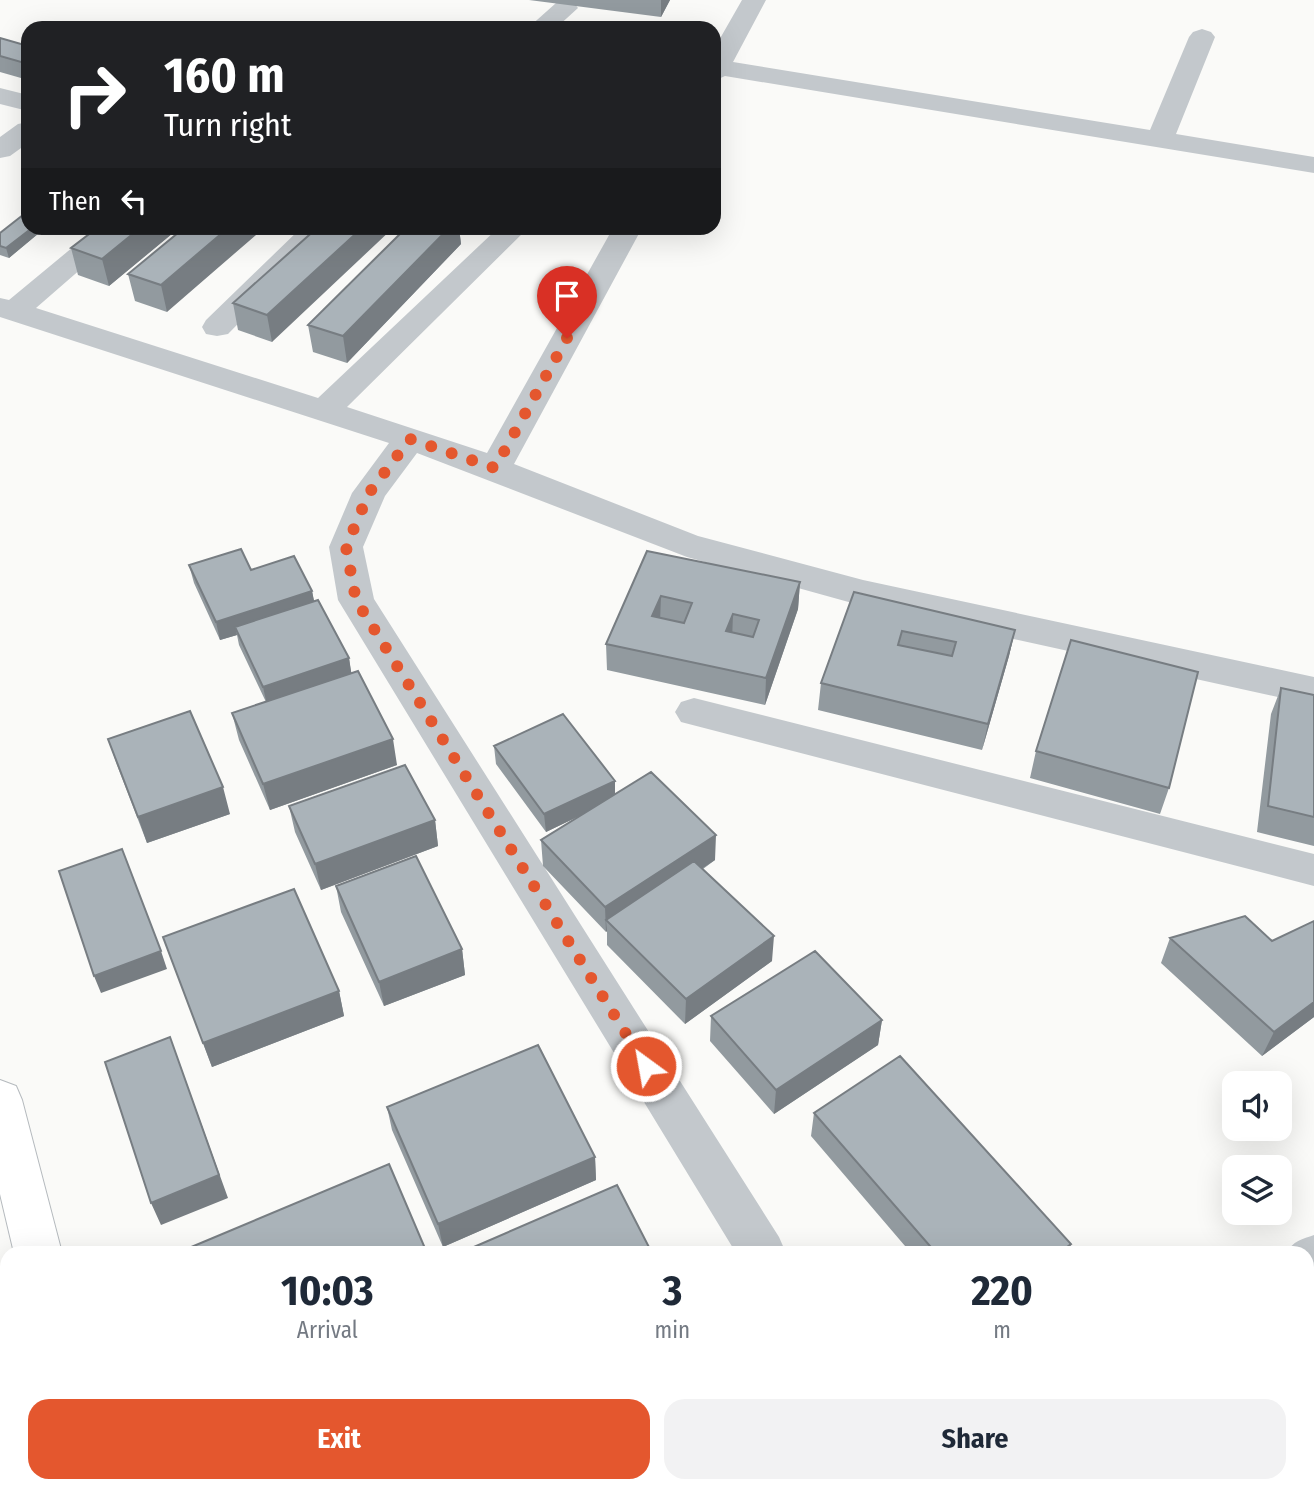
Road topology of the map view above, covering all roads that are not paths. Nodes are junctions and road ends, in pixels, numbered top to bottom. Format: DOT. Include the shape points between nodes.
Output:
graph roads {
  1 [pos="754,0"];
  2 [pos="565,8"];
  3 [pos="549,21"];
  4 [pos="1202,37"];
  5 [pos="721,61"];
  6 [pos="721,71"];
  7 [pos="0,96"];
  8 [pos="21,101"];
  9 [pos="21,135"];
  10 [pos="1160,139"];
  11 [pos="0,150"];
  12 [pos="1314,164"];
  13 [pos="104,235"];
  14 [pos="310,235"];
  15 [pos="498,235"];
  16 [pos="624,235"];
  17 [pos="7,309"];
  18 [pos="217,327"];
  19 [pos="324,411"];
  20 [pos="410,439"];
  21 [pos="495,468"];
  22 [pos="1314,691"];
  23 [pos="694,712"];
  24 [pos="1314,870"];
  25 [pos="0,1100"];
  26 [pos="36,1246"];
  27 [pos="758,1246"];
  1 -- 5 [label="street"];
  2 -- 3 [label="street"];
  4 -- 10 [label="street"];
  6 -- 10 [label="street"];
  7 -- 8 [label="street"];
  9 -- 11 [label="street"];
  10 -- 12 [label="street"];
  13 -- 17 [label="street"];
  14 -- 18 [label="street"];
  15 -- 19 [label="street"];
  16 -- 21 [label="street"];
  17 -- 19 [label="street"];
  19 -- 20 [label="street"];
  20 -- 21 [label="street"];
  20 -- 27 [label="street" via="369,493 346,547 356,600"];
  21 -- 22 [label="street" via="687,545 863,593"];
  23 -- 24 [label="street"];
  25 -- 26 [label="main road"];
}
